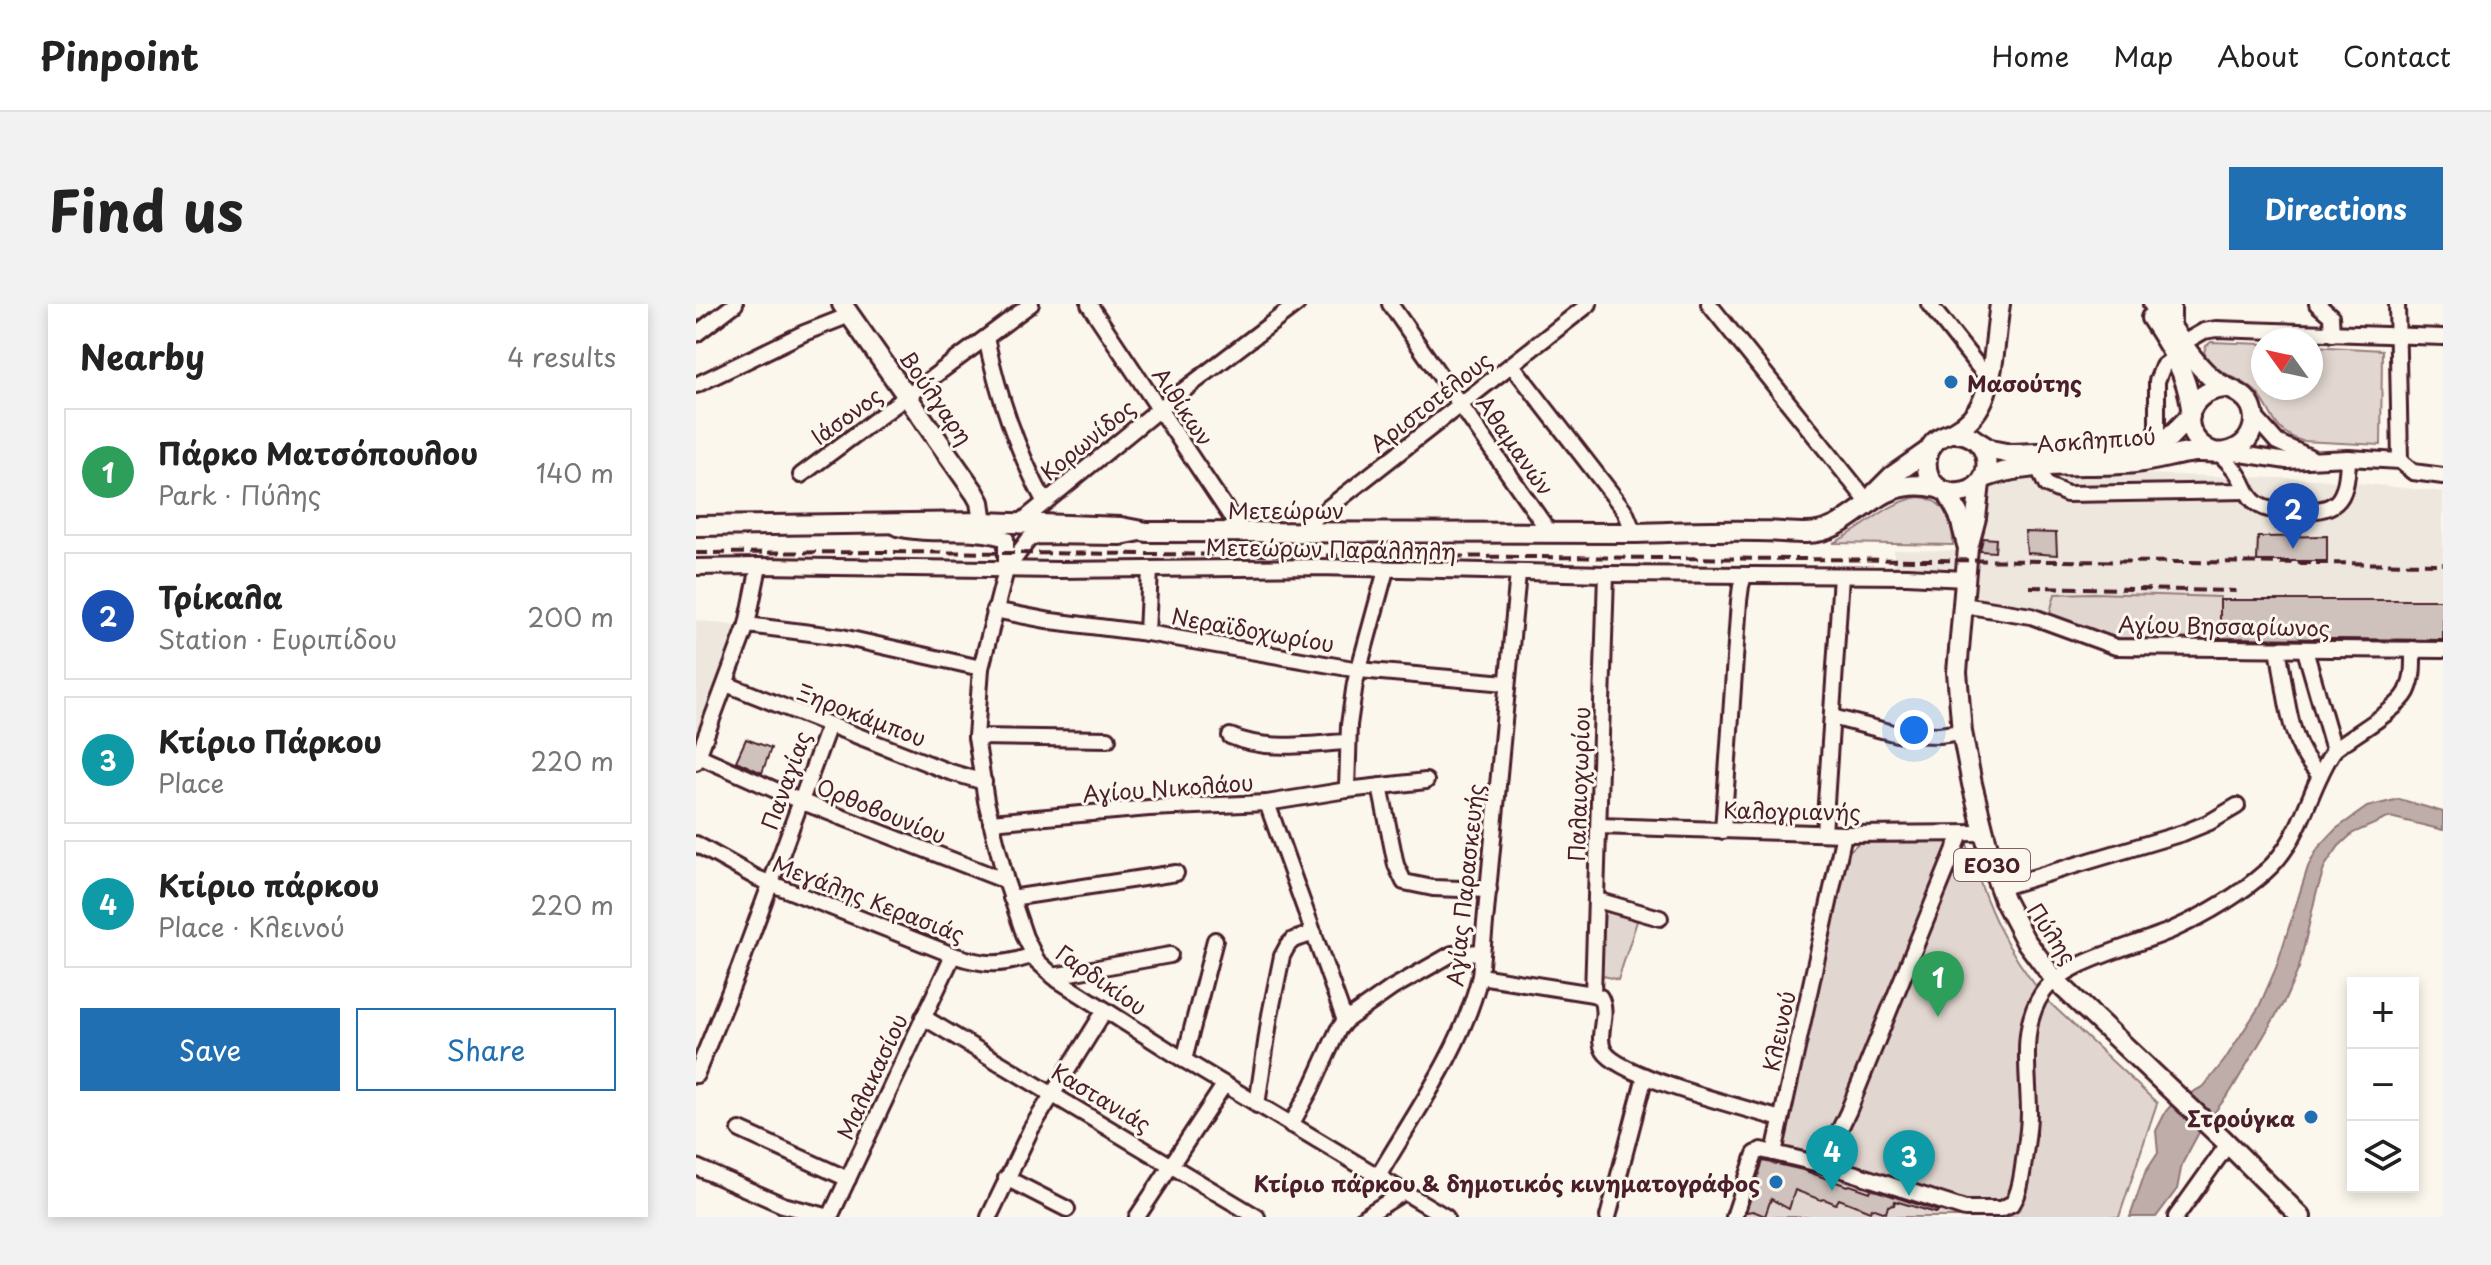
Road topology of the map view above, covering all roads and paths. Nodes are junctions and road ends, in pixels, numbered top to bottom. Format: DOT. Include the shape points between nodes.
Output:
graph roads {
  1 [pos="735,304"];
  2 [pos="1031,304"];
  3 [pos="1089,304"];
  4 [pos="1297,304"];
  5 [pos="1390,304"];
  6 [pos="1589,304"];
  7 [pos="1709,304"];
  8 [pos="1929,304"];
  9 [pos="2000,304"];
  10 [pos="2145,304"];
  11 [pos="2153,304"];
  12 [pos="2173,304"];
  13 [pos="2317,304"];
  14 [pos="2397,304"];
  15 [pos="846,310"];
  16 [pos="696,334"];
  17 [pos="2332,334"];
  18 [pos="2397,336"];
  19 [pos="2443,337"];
  20 [pos="986,338"];
  21 [pos="2177,343"];
  22 [pos="1512,365"];
  23 [pos="1989,380"];
  24 [pos="696,385"];
  25 [pos="2226,388"];
  26 [pos="908,397"];
  27 [pos="1461,405"];
  28 [pos="1159,409"];
  29 [pos="2190,412"];
  30 [pos="2254,416"];
  31 [pos="1951,433"];
  32 [pos="1980,443"];
  33 [pos="2157,446"];
  34 [pos="1929,450"];
  35 [pos="2220,452"];
  36 [pos="2318,458"];
  37 [pos="2348,458"];
  38 [pos="2400,461"];
  39 [pos="2038,467"];
  40 [pos="801,475"];
  41 [pos="2443,476"];
  42 [pos="1982,480"];
  43 [pos="1943,490"];
  44 [pos="2246,491"];
  45 [pos="1044,501"];
  46 [pos="1868,502"];
  47 [pos="698,522"];
  48 [pos="983,522"];
  49 [pos="1021,522"];
  50 [pos="878,524"];
  51 [pos="1147,532"];
  52 [pos="1242,533"];
  53 [pos="1296,533"];
  54 [pos="1550,533"];
  55 [pos="1634,533"];
  56 [pos="1968,548"];
  57 [pos="759,566"];
  58 [pos="696,567"];
  59 [pos="1150,569"];
  60 [pos="1006,570"];
  61 [pos="1386,570"];
  62 [pos="1518,573"];
  63 [pos="1606,574"];
  64 [pos="1744,576"];
  65 [pos="1841,576"];
  66 [pos="1965,579"];
  67 [pos="1963,605"];
  68 [pos="994,610"];
  69 [pos="747,625"];
  70 [pos="1147,633"];
  71 [pos="2278,649"];
  72 [pos="2413,649"];
  73 [pos="2305,650"];
  74 [pos="2443,650"];
  75 [pos="981,668"];
  76 [pos="1359,670"];
  77 [pos="1506,683"];
  78 [pos="726,684"];
  79 [pos="1832,717"];
  80 [pos="829,725"];
  81 [pos="1962,732"];
  82 [pos="1230,736"];
  83 [pos="976,737"];
  84 [pos="1108,739"];
  85 [pos="1348,742"];
  86 [pos="2334,750"];
  87 [pos="697,759"];
  88 [pos="2320,775"];
  89 [pos="1426,781"];
  90 [pos="984,782"];
  91 [pos="1380,786"];
  92 [pos="1347,790"];
  93 [pos="800,801"];
  94 [pos="1267,803"];
  95 [pos="2237,806"];
  96 [pos="991,822"];
  97 [pos="1599,826"];
  98 [pos="1723,831"];
  99 [pos="1824,833"];
  100 [pos="1985,833"];
  101 [pos="1844,834"];
  102 [pos="1961,834"];
  103 [pos="696,844"];
  104 [pos="1176,873"];
  105 [pos="1006,881"];
  106 [pos="770,884"];
  107 [pos="1999,888"];
  108 [pos="1489,890"];
  109 [pos="1011,898"];
  110 [pos="1597,900"];
  111 [pos="1660,918"];
  112 [pos="1314,933"];
  113 [pos="1215,940"];
  114 [pos="1481,952"];
  115 [pos="953,955"];
  116 [pos="1034,955"];
  117 [pos="1170,955"];
  118 [pos="1053,976"];
  119 [pos="1480,976"];
  120 [pos="2055,980"];
  121 [pos="1593,994"];
  122 [pos="1105,1010"];
  123 [pos="923,1017"];
  124 [pos="1345,1021"];
  125 [pos="1184,1060"];
  126 [pos="696,1075"];
  127 [pos="1645,1076"];
  128 [pos="1224,1085"];
  129 [pos="1053,1094"];
  130 [pos="1257,1105"];
  131 [pos="1781,1119"];
  132 [pos="1291,1125"];
  133 [pos="740,1130"];
  134 [pos="2226,1142"];
  135 [pos="1774,1153"];
  136 [pos="1823,1164"];
  137 [pos="1171,1165"];
  138 [pos="696,1167"];
  139 [pos="1006,1178"];
  140 [pos="1377,1178"];
  141 [pos="848,1179"];
  142 [pos="1402,1193"];
  143 [pos="1067,1209"];
  144 [pos="830,1217"];
  145 [pos="989,1217"];
  146 [pos="1137,1217"];
  147 [pos="1257,1217"];
  148 [pos="1364,1217"];
  149 [pos="1446,1217"];
  150 [pos="1608,1217"];
  151 [pos="1734,1217"];
  152 [pos="2176,1217"];
  153 [pos="2301,1217"];
  1 -- 16 [label="street"];
  2 -- 20 [label="street, Ιάσονος"];
  3 -- 28 [label="street, Αιθίκων"];
  4 -- 28 [label="street, Κορωνίδος"];
  5 -- 27 [label="street, Αθαμανών"];
  6 -- 22 [label="street, Αριστοτέλους"];
  7 -- 46 [label="street"];
  8 -- 23 [label="street"];
  9 -- 23 [label="main road"];
  10 -- 21 [label="main road"];
  11 -- 21 [label="main road"];
  12 -- 21 [label="street"];
  13 -- 17 [label="street" via="2331,316"];
  14 -- 18 [label="street"];
  15 -- 24 [label="street"];
  15 -- 26 [label="main road, Βούλγαρη"];
  17 -- 18 [label="street"];
  17 -- 21 [label="street" via="2216,329"];
  18 -- 19 [label="street"];
  18 -- 38 [label="street"];
  20 -- 26 [label="street, Ιάσονος"];
  20 -- 45 [label="street" via="1005,415"];
  21 -- 25 [label="main road"];
  21 -- 29 [label="main road"];
  21 -- 33 [label="street" via="2157,381"];
  22 -- 27 [label="street, Αριστοτέλους"];
  22 -- 55 [label="street" via="1625,511"];
  23 -- 31 [label="main road" via="1974,415"];
  25 -- 29 [label="main road, Ασκληπιού" via="2205,392"];
  25 -- 30 [label="main road" via="2245,397"];
  26 -- 40 [label="street, Ιάσονος"];
  26 -- 48 [label="main road, Βούλγαρη" via="975,493"];
  27 -- 53 [label="street, Αριστοτέλους"];
  27 -- 54 [label="street, Αθαμανών"];
  28 -- 45 [label="street, Κορωνίδος"];
  28 -- 52 [label="street, Αιθίκων"];
  29 -- 33 [label="main road, Ασκληπιού"];
  29 -- 35 [label="main road" via="2197,442"];
  30 -- 35 [label="main road" via="2248,440"];
  30 -- 36 [label="street" via="2277,442"];
  31 -- 32 [label="main road" via="1967,434"];
  31 -- 34 [label="main road"];
  32 -- 33 [label="main road, Ασκληπιού" via="2011,454"];
  32 -- 42 [label="main road, ΕΟ30" via="1987,460"];
  34 -- 43 [label="main road, ΕΟ30" via="1927,471"];
  34 -- 46 [label="main road, Μετεώρων" via="1892,476"];
  35 -- 36 [label="street" via="2287,461"];
  35 -- 39 [label="main road, Ασκληπιού"];
  35 -- 44 [label="street"];
  36 -- 37 [label="street"];
  37 -- 38 [label="street"];
  37 -- 44 [label="street" via="2345,486 2326,510 2266,509"];
  38 -- 41 [label="street" via="2413,472"];
  39 -- 42 [label="main road, Ασκληπιού" via="2010,469"];
  39 -- 44 [label="street" via="2046,485 2067,494"];
  42 -- 43 [label="main road" via="1965,493"];
  42 -- 56 [label="main road, ΕΟ30"];
  43 -- 46 [label="main road, Μετεώρων" via="1913,485"];
  43 -- 56 [label="main road, ΕΟ30" via="1959,515"];
  45 -- 49 [label="street, Κορωνίδος"];
  46 -- 55 [label="main road, Μετεώρων" via="1821,532"];
  47 -- 50 [label="main road, Μετεώρων"];
  48 -- 49 [label="main road, Μετεώρων"];
  48 -- 50 [label="main road, Μετεώρων"];
  49 -- 51 [label="main road, Μετεώρων"];
  50 -- 60 [label="street" via="909,532 1006,539"];
  51 -- 52 [label="main road, Μετεώρων"];
  51 -- 60 [label="street" via="1121,537 1038,536 1029,539"];
  52 -- 53 [label="main road, Μετεώρων"];
  53 -- 54 [label="main road, Μετεώρων"];
  54 -- 55 [label="main road, Μετεώρων"];
  56 -- 66 [label="main road, ΕΟ30"];
  57 -- 58 [label="street, Μετεώρων Παράλληλη"];
  57 -- 60 [label="street, Μετεώρων Παράλληλη"];
  57 -- 69 [label="street"];
  59 -- 60 [label="street, Μετεώρων Παράλληλη"];
  59 -- 61 [label="street, Μετεώρων Παράλληλη"];
  59 -- 70 [label="street"];
  60 -- 68 [label="street, Γαρδικίου"];
  61 -- 62 [label="street, Μετεώρων Παράλληλη"];
  61 -- 76 [label="street"];
  62 -- 63 [label="street, Μετεώρων Παράλληλη"];
  62 -- 77 [label="street, Αγίας Παρασκευής"];
  63 -- 64 [label="street, Μετεώρων Παράλληλη"];
  63 -- 97 [label="street, Παλαιοχωρίου"];
  64 -- 65 [label="street, Μετεώρων Παράλληλη"];
  64 -- 98 [label="street"];
  65 -- 66 [label="street, Μετεώρων Παράλληλη"];
  65 -- 79 [label="street"];
  66 -- 67 [label="main road, Πύλης / ΕΟ30"];
  67 -- 71 [label="street, Αγίου Βησσαρίωνος" via="2031,616 2116,647"];
  67 -- 81 [label="main road, Πύλης / ΕΟ30" via="1957,672"];
  68 -- 70 [label="street, Νεραϊδοχωρίου"];
  68 -- 75 [label="street, Γαρδικίου"];
  69 -- 75 [label="street" via="842,637"];
  69 -- 78 [label="street"];
  70 -- 76 [label="street, Νεραϊδοχωρίου"];
  71 -- 73 [label="street, Αγίου Βησσαρίωνος"];
  71 -- 88 [label="street" via="2297,739"];
  72 -- 73 [label="street, Αγίου Βησσαρίωνος"];
  72 -- 74 [label="street, Αγίου Βησσαρίωνος"];
  72 -- 86 [label="street" via="2414,672 2407,693"];
  73 -- 86 [label="street"];
  75 -- 83 [label="street, Γαρδικίου"];
  76 -- 77 [label="street, Νεραϊδοχωρίου"];
  76 -- 85 [label="street"];
  77 -- 108 [label="street, Αγίας Παρασκευής"];
  78 -- 80 [label="street, Ξηροκάμπου"];
  78 -- 87 [label="street"];
  79 -- 81 [label="street" via="1897,734"];
  79 -- 99 [label="street"];
  80 -- 90 [label="street, Ξηροκάμπου"];
  80 -- 93 [label="street, Παναγίας"];
  81 -- 100 [label="main road, Πύλης / ΕΟ30"];
  82 -- 85 [label="street" via="1264,747"];
  83 -- 84 [label="street"];
  83 -- 90 [label="street, Γαρδικίου"];
  85 -- 92 [label="street"];
  86 -- 88 [label="street"];
  87 -- 93 [label="street, Ορθοβουνίου"];
  88 -- 120 [label="street" via="2294,836 2267,871 2173,929"];
  89 -- 91 [label="street, Αγίου Νικολάου"];
  90 -- 96 [label="street, Γαρδικίου"];
  91 -- 92 [label="street, Αγίου Νικολάου"];
  91 -- 108 [label="street" via="1404,882"];
  92 -- 94 [label="street, Αγίου Νικολάου"];
  93 -- 105 [label="street, Ορθοβουνίου"];
  93 -- 106 [label="street, Παναγίας"];
  94 -- 96 [label="street, Αγίου Νικολάου"];
  94 -- 112 [label="street"];
  95 -- 107 [label="street" via="2183,833"];
  96 -- 105 [label="street, Γαρδικίου"];
  97 -- 98 [label="street, Καλογριανής"];
  97 -- 110 [label="street, Παλαιοχωρίου"];
  98 -- 99 [label="street, Καλογριανής"];
  99 -- 101 [label="street, Καλογριανής"];
  100 -- 102 [label="street, Καλογριανής"];
  100 -- 107 [label="main road, Πύλης / ΕΟ30"];
  101 -- 102 [label="street, Καλογριανής"];
  101 -- 131 [label="street, Κλεινού"];
  102 -- 136 [label="street"];
  103 -- 106 [label="street, Μεγάλης Κερασιάς"];
  104 -- 109 [label="street"];
  105 -- 109 [label="street, Γαρδικίου"];
  106 -- 115 [label="street, Μεγάλης Κερασιάς"];
  106 -- 126 [label="street, Παναγίας"];
  107 -- 120 [label="main road, Πύλης / ΕΟ30" via="2025,940"];
  108 -- 114 [label="street, Αγίας Παρασκευής"];
  109 -- 116 [label="street, Γαρδικίου"];
  110 -- 111 [label="street"];
  110 -- 121 [label="street, Παλαιοχωρίου"];
  112 -- 124 [label="street"];
  112 -- 130 [label="street" via="1293,940 1282,956"];
  113 -- 125 [label="street"];
  114 -- 119 [label="street, Αγίας Παρασκευής"];
  114 -- 124 [label="street" via="1452,954"];
  115 -- 116 [label="street, Μεγάλης Κερασιάς" via="997,965"];
  115 -- 123 [label="street, Μαλακασίου"];
  116 -- 118 [label="street, Γαρδικίου"];
  117 -- 118 [label="street"];
  118 -- 122 [label="street, Γαρδικίου"];
  119 -- 121 [label="street"];
  119 -- 140 [label="street, Αγίας Παρασκευής" via="1461,1032"];
  120 -- 134 [label="main road, Πύλης / ΕΟ30"];
  120 -- 136 [label="street" via="2043,993 2030,1025 2029,1123 2013,1203 2001,1209 1965,1209"];
  121 -- 127 [label="street, Παλαιοχωρίου" via="1605,1011 1604,1052"];
  122 -- 125 [label="street, Γαρδικίου"];
  122 -- 129 [label="street"];
  123 -- 129 [label="street, Καστανιάς"];
  123 -- 141 [label="street, Μαλακασίου"];
  124 -- 132 [label="street"];
  125 -- 128 [label="street, Γαρδικίου"];
  127 -- 131 [label="street"];
  127 -- 150 [label="street"];
  128 -- 130 [label="street, Γαρδικίου"];
  128 -- 137 [label="street"];
  129 -- 137 [label="street, Καστανιάς"];
  129 -- 139 [label="street"];
  130 -- 132 [label="street, Γαρδικίου"];
  131 -- 135 [label="street, Κλεινού"];
  132 -- 140 [label="street, Γαρδικίου"];
  133 -- 141 [label="street"];
  134 -- 152 [label="street"];
  134 -- 153 [label="main road, Πύλης / ΕΟ30"];
  135 -- 136 [label="street"];
  135 -- 151 [label="street" via="1755,1154"];
  137 -- 146 [label="street"];
  137 -- 147 [label="street, Καστανιάς"];
  138 -- 144 [label="street" via="783,1205"];
  139 -- 143 [label="street"];
  139 -- 145 [label="street"];
  140 -- 142 [label="street, Γαρδικίου"];
  141 -- 144 [label="street, Μαλακασίου"];
  142 -- 148 [label="street"];
  142 -- 149 [label="street, Γαρδικίου"];
}
